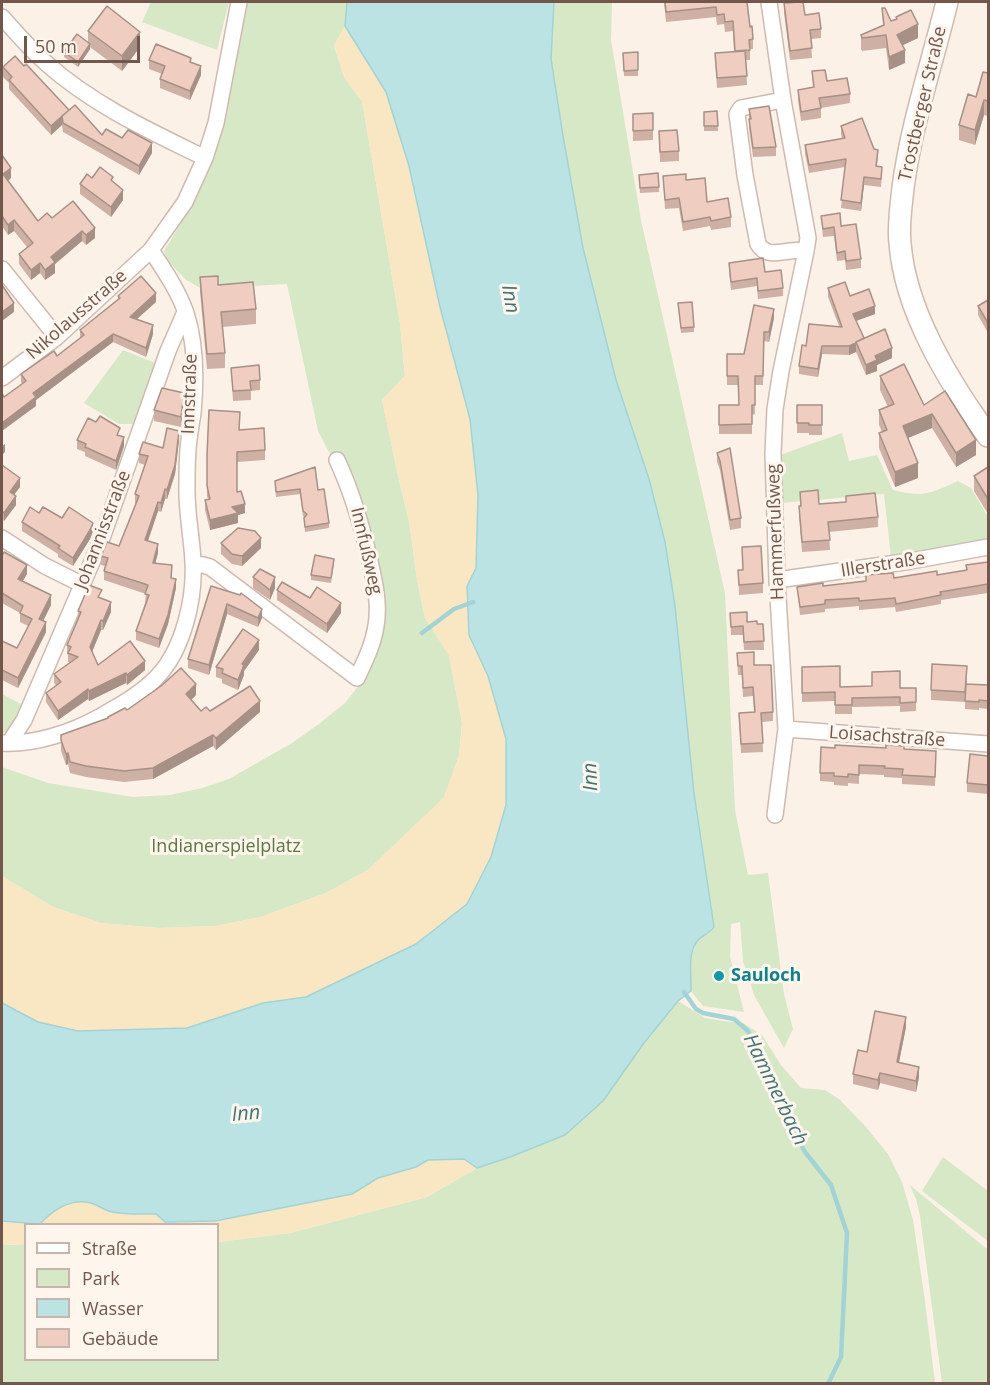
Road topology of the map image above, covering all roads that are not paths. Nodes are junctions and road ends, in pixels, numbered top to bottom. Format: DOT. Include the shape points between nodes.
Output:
graph roads {
  1 [pos="239,2"];
  2 [pos="769,2"];
  3 [pos="946,2"];
  4 [pos="2,17"];
  5 [pos="783,100"];
  6 [pos="205,158"];
  7 [pos="151,250"];
  8 [pos="806,251"];
  9 [pos="2,269"];
  10 [pos="185,312"];
  11 [pos="57,337"];
  12 [pos="2,378"];
  13 [pos="988,436"];
  14 [pos="337,460"];
  15 [pos="2,538"];
  16 [pos="988,547"];
  17 [pos="194,564"];
  18 [pos="777,580"];
  19 [pos="83,585"];
  20 [pos="786,729"];
  21 [pos="5,743"];
  22 [pos="988,744"];
  23 [pos="775,815"];
  1 -- 6 [label="street" via="216,123"];
  2 -- 5 [label="street, Hammerfußweg"];
  3 -- 13 [label="main road, Trostberger Straße" via="905,169 899,242 908,283 926,333 962,400"];
  4 -- 6 [label="street" via="32,51 68,81 111,110"];
  5 -- 8 [label="street, Hammerfußweg"];
  5 -- 8 [label="street" via="741,108 737,114 745,175 761,250"];
  6 -- 7 [label="street" via="185,201"];
  7 -- 10 [label="street, Innstraße"];
  7 -- 11 [label="street, Nikolausstraße"];
  8 -- 18 [label="street, Hammerfußweg" via="775,409"];
  9 -- 11 [label="street"];
  10 -- 17 [label="street, Innstraße" via="194,377 187,490"];
  10 -- 19 [label="street, Johannisstraße"];
  11 -- 12 [label="street, Nikolausstraße"];
  14 -- 17 [label="street, Innfußweg" via="358,513 376,586 376,627 357,678 210,567"];
  15 -- 19 [label="street"];
  16 -- 18 [label="street, Illerstraße"];
  17 -- 21 [label="street, Innstraße" via="189,610 180,640 157,677 90,723 49,737"];
  18 -- 20 [label="street, Hammerfußweg"];
  19 -- 21 [label="street, Johannisstraße" via="24,720"];
  20 -- 22 [label="street, Loisachstraße"];
  20 -- 23 [label="street, Hammerfußweg"];
}
